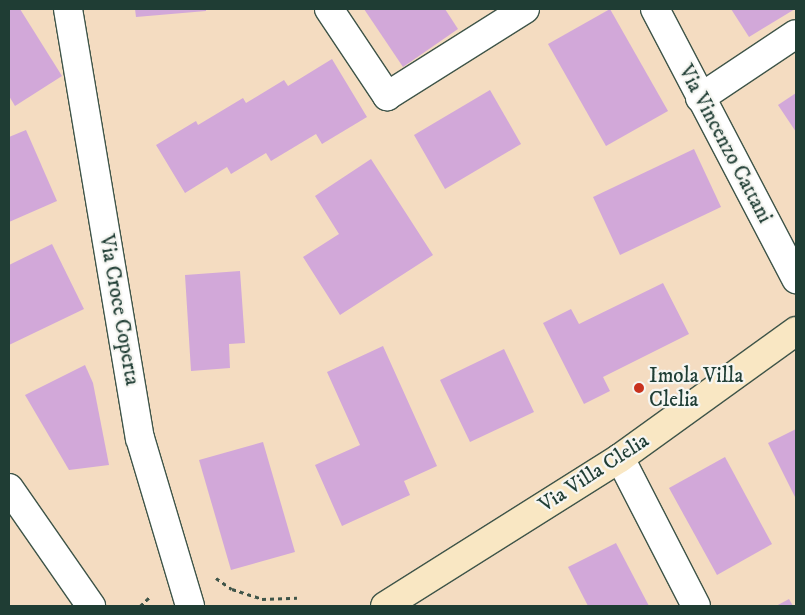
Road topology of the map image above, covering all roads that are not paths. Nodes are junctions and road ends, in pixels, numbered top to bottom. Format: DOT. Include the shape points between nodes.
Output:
graph roads {
  1 [pos="68,9"];
  2 [pos="329,9"];
  3 [pos="525,9"];
  4 [pos="656,9"];
  5 [pos="796,34"];
  6 [pos="700,98"];
  7 [pos="796,279"];
  8 [pos="796,332"];
  9 [pos="620,458"];
  10 [pos="9,488"];
  11 [pos="91,606"];
  12 [pos="190,606"];
  13 [pos="385,606"];
  14 [pos="696,606"];
  1 -- 12 [label="street, Via Croce Coperta" via="140,438"];
  2 -- 3 [label="street" via="387,96"];
  4 -- 6 [label="street, Via Vincenzo Cattani"];
  5 -- 6 [label="street"];
  6 -- 7 [label="street, Via Vincenzo Cattani"];
  8 -- 9 [label="street, Via Villa Clelia"];
  9 -- 13 [label="street, Via Villa Clelia"];
  9 -- 14 [label="street"];
  10 -- 11 [label="street"];
}
